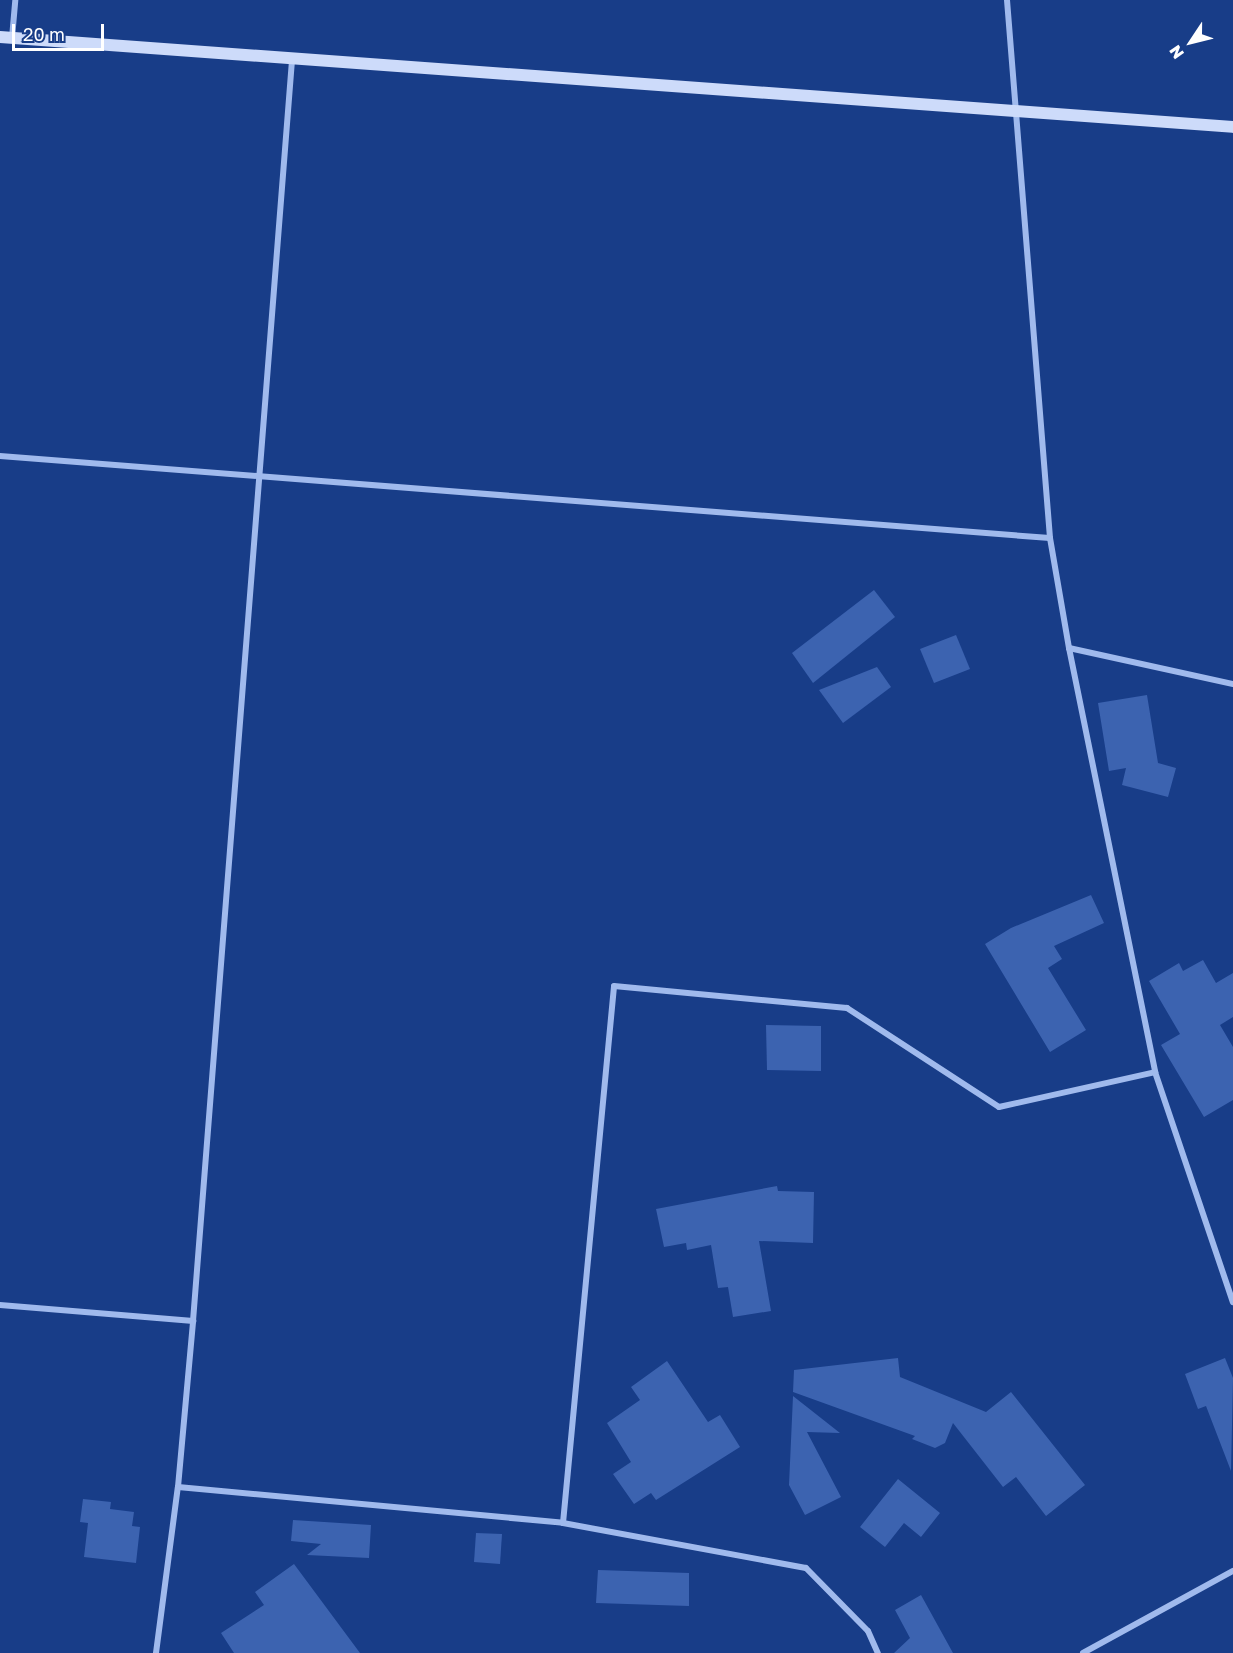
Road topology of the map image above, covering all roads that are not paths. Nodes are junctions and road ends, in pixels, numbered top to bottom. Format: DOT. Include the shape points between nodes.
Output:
graph roads {
  1 [pos="15,0"];
  2 [pos="1006,0"];
  3 [pos="6,37"];
  4 [pos="292,59"];
  5 [pos="1014,110"];
  6 [pos="1233,128"];
  7 [pos="0,456"];
  8 [pos="261,476"];
  9 [pos="1050,538"];
  10 [pos="1069,648"];
  11 [pos="1233,684"];
  12 [pos="1155,1072"];
  13 [pos="1233,1302"];
  14 [pos="0,1305"];
  15 [pos="193,1321"];
  16 [pos="178,1487"];
  17 [pos="564,1523"];
  18 [pos="1233,1571"];
  19 [pos="156,1653"];
  20 [pos="878,1653"];
  21 [pos="1083,1653"];
  1 -- 3 [label="street"];
  2 -- 5 [label="street"];
  3 -- 4 [label="street"];
  4 -- 5 [label="street"];
  4 -- 8 [label="street"];
  5 -- 6 [label="street"];
  5 -- 9 [label="street"];
  7 -- 8 [label="street"];
  8 -- 9 [label="street"];
  8 -- 15 [label="street"];
  9 -- 10 [label="street"];
  10 -- 11 [label="street"];
  10 -- 12 [label="street"];
  12 -- 13 [label="street"];
  12 -- 17 [label="street" via="999,1107 847,1008 614,986"];
  14 -- 15 [label="street"];
  15 -- 16 [label="street"];
  16 -- 17 [label="street"];
  16 -- 19 [label="street"];
  17 -- 20 [label="street" via="806,1568 868,1631"];
  18 -- 21 [label="street"];
}
